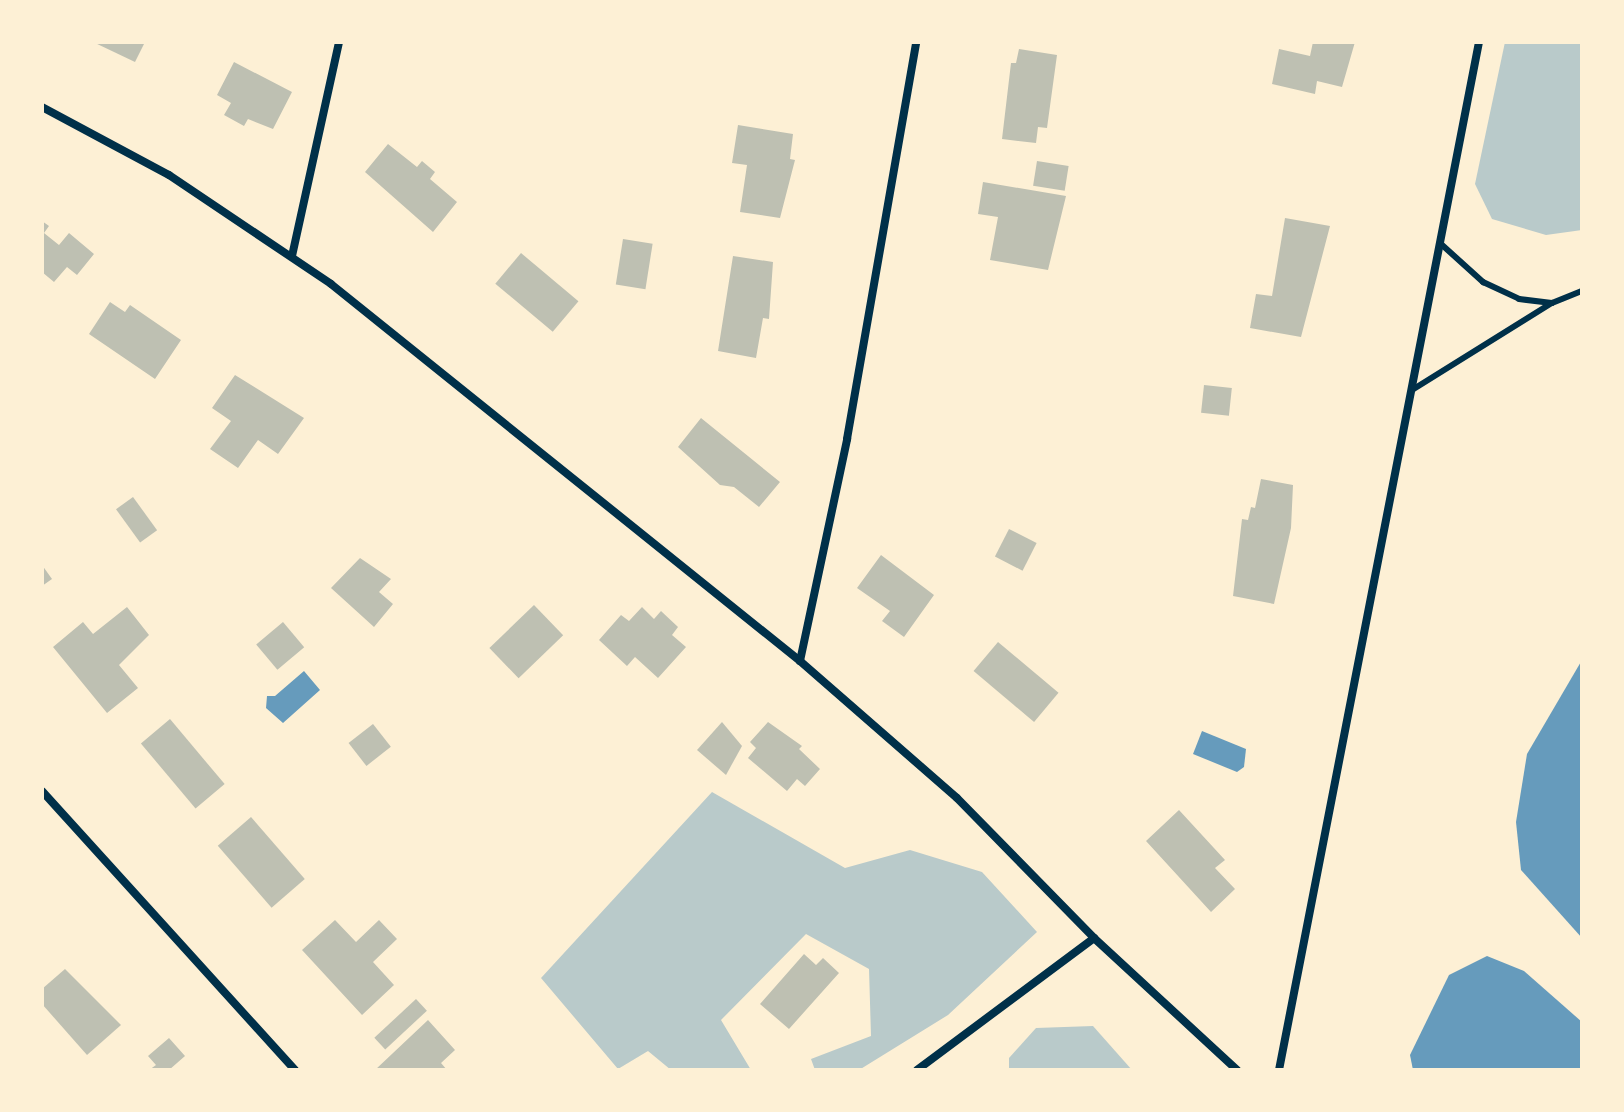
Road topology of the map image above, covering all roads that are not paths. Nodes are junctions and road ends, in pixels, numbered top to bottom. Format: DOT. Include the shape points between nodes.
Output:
graph roads {
  1 [pos="339,42"];
  2 [pos="916,42"];
  3 [pos="1479,42"];
  4 [pos="42,107"];
  5 [pos="1441,244"];
  6 [pos="292,256"];
  7 [pos="1582,291"];
  8 [pos="1552,303"];
  9 [pos="1412,390"];
  10 [pos="800,661"];
  11 [pos="42,791"];
  12 [pos="1094,938"];
  13 [pos="295,1070"];
  14 [pos="917,1070"];
  15 [pos="1237,1070"];
  16 [pos="1279,1070"];
  1 -- 6 [label="street"];
  2 -- 10 [label="street" via="850,424"];
  3 -- 5 [label="street"];
  4 -- 6 [label="street" via="169,175"];
  5 -- 8 [label="lane" via="1483,282 1519,299"];
  5 -- 9 [label="street"];
  6 -- 10 [label="street"];
  7 -- 8 [label="lane"];
  8 -- 9 [label="lane"];
  9 -- 16 [label="street"];
  10 -- 12 [label="street" via="957,798"];
  11 -- 13 [label="street"];
  12 -- 14 [label="street"];
  12 -- 15 [label="street"];
}
